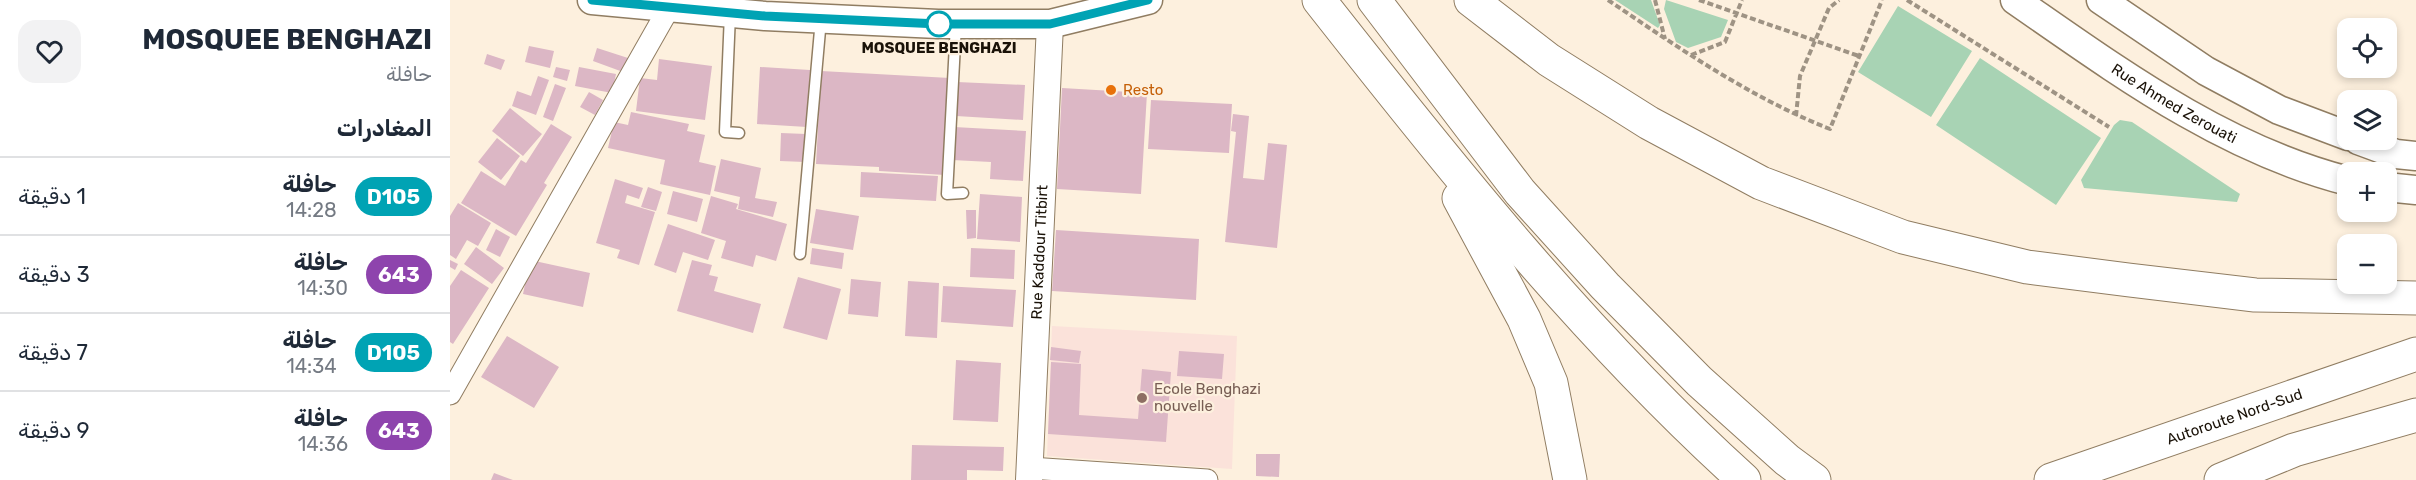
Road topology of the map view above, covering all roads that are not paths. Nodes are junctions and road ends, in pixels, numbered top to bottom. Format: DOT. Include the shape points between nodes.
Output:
graph roads {
  1 [pos="592,0"];
  2 [pos="1148,0"];
  3 [pos="1319,0"];
  4 [pos="1374,0"];
  5 [pos="1471,0"];
  6 [pos="2015,0"];
  7 [pos="2101,0"];
  8 [pos="679,6"];
  9 [pos="764,8"];
  10 [pos="730,13"];
  11 [pos="821,19"];
  12 [pos="957,24"];
  13 [pos="1050,24"];
  14 [pos="1423,131"];
  15 [pos="2337,132"];
  16 [pos="739,133"];
  17 [pos="2385,150"];
  18 [pos="2416,156"];
  19 [pos="2337,177"];
  20 [pos="2397,189"];
  21 [pos="2416,190"];
  22 [pos="963,193"];
  23 [pos="800,254"];
  24 [pos="2416,298"];
  25 [pos="2416,354"];
  26 [pos="450,394"];
  27 [pos="2416,415"];
  28 [pos="1029,474"];
  29 [pos="1152,477"];
  30 [pos="1207,480"];
  31 [pos="1570,480"];
  32 [pos="1744,480"];
  33 [pos="1814,480"];
  34 [pos="2051,480"];
  35 [pos="2221,480"];
  1 -- 8 [label="main road"];
  2 -- 13 [label="main road"];
  3 -- 14 [label="highway"];
  4 -- 33 [label="highway" via="1520,192 1605,286 1698,381"];
  5 -- 24 [label="highway" via="1549,60 1659,129 1761,183 1903,237 2027,267 2255,295"];
  6 -- 19 [label="main road, Rue Ahmed Zerouati" via="2210,128 2276,158"];
  7 -- 15 [label="main road" via="2217,76 2278,110"];
  8 -- 10 [label="main road"];
  8 -- 26 [label="street"];
  9 -- 10 [label="main road"];
  9 -- 11 [label="main road"];
  10 -- 16 [label="lane" via="725,132"];
  11 -- 12 [label="main road"];
  11 -- 23 [label="lane"];
  12 -- 13 [label="main road"];
  12 -- 22 [label="lane" via="947,194"];
  13 -- 28 [label="street, Rue Kaddour Titbirt"];
  14 -- 31 [label="highway" via="1524,319 1551,383"];
  14 -- 32 [label="highway" via="1508,235 1606,344 1691,432"];
  17 -- 18 [label="main road"];
  20 -- 21 [label="main road"];
  25 -- 34 [label="highway, Autoroute Nord-Sud"];
  27 -- 35 [label="highway" via="2294,450"];
  28 -- 29 [label="street"];
  29 -- 30 [label="street"];
}
